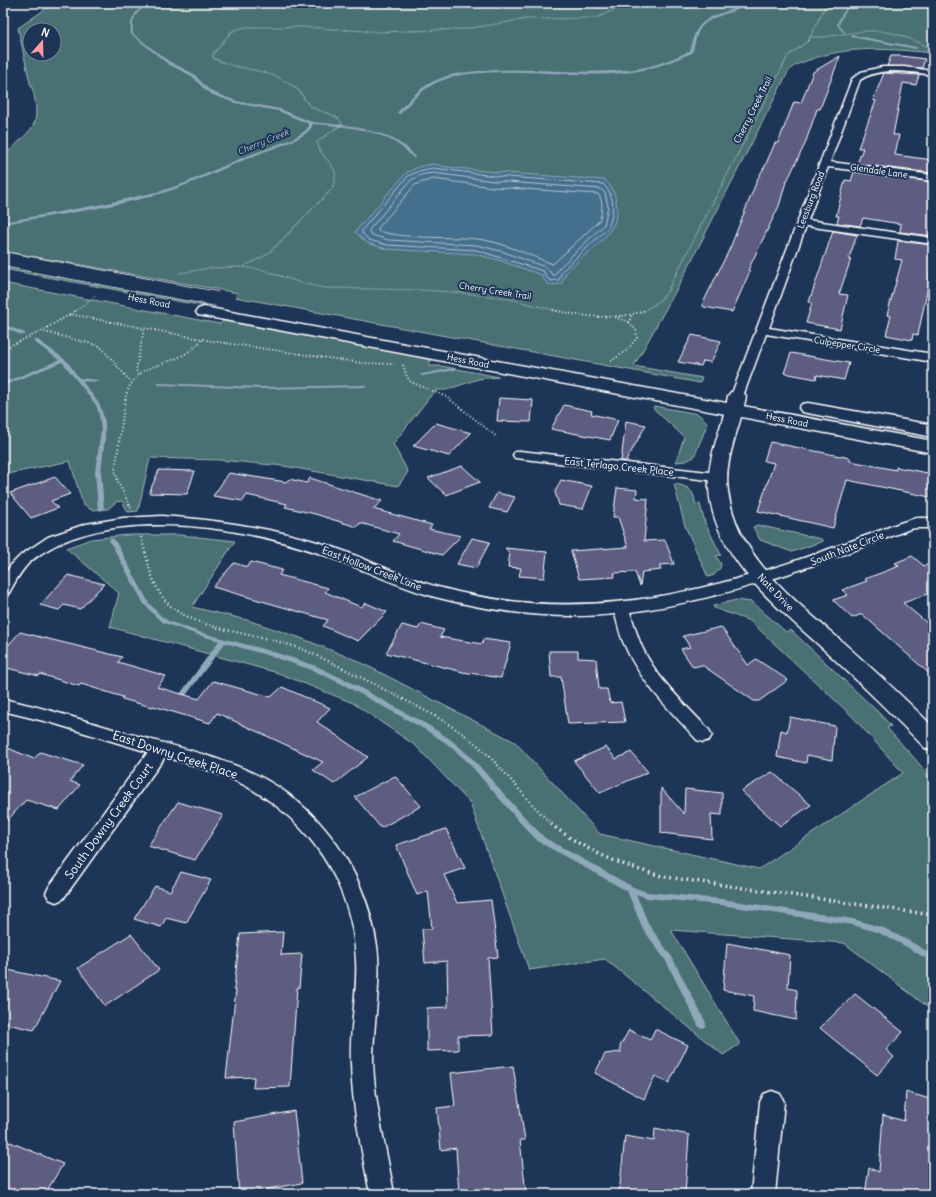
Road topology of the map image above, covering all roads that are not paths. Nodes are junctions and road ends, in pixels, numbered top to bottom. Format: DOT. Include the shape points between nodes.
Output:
graph roads {
  1 [pos="933,73"];
  2 [pos="824,164"];
  3 [pos="933,178"];
  4 [pos="802,222"];
  5 [pos="933,241"];
  6 [pos="3,259"];
  7 [pos="3,274"];
  8 [pos="119,296"];
  9 [pos="196,310"];
  10 [pos="761,330"];
  11 [pos="933,358"];
  12 [pos="736,403"];
  13 [pos="933,431"];
  14 [pos="933,448"];
  15 [pos="520,455"];
  16 [pos="717,477"];
  17 [pos="933,523"];
  18 [pos="761,577"];
  19 [pos="3,589"];
  20 [pos="621,608"];
  21 [pos="3,705"];
  22 [pos="703,735"];
  23 [pos="933,742"];
  24 [pos="162,749"];
  25 [pos="56,893"];
  26 [pos="772,1102"];
  27 [pos="382,1194"];
  28 [pos="763,1194"];
  1 -- 2 [label="street, Leesburg Road" via="903,69 869,72 859,77"];
  2 -- 3 [label="street, Glendale Lane"];
  2 -- 4 [label="street, Leesburg Road"];
  4 -- 5 [label="street"];
  4 -- 10 [label="street, Leesburg Road"];
  6 -- 12 [label="main road, Hess Road, bridge" via="217,299"];
  7 -- 8 [label="main road, Hess Road"];
  9 -- 12 [label="main road, Hess Road"];
  10 -- 11 [label="street, Culpepper Circle"];
  10 -- 12 [label="street, Leesburg Road"];
  12 -- 13 [label="main road, Hess Road"];
  12 -- 14 [label="main road, Hess Road"];
  12 -- 16 [label="street, Nate Drive"];
  15 -- 16 [label="street, East Terlago Creek Place"];
  16 -- 18 [label="street, Nate Drive" via="718,496 725,522 741,552"];
  17 -- 18 [label="street, South Nate Circle" via="905,526 805,564"];
  18 -- 20 [label="street, East Hollow Creek Lane" via="683,598"];
  18 -- 23 [label="street, Nate Drive" via="782,600 884,692"];
  19 -- 20 [label="street, East Hollow Creek Lane" via="27,557 44,545 68,534 112,524 176,522 235,527 284,537 315,546 421,587 480,602 544,609"];
  20 -- 22 [label="street" via="628,632 644,665"];
  21 -- 24 [label="street, East Downy Creek Place"];
  24 -- 25 [label="street, South Downy Creek Court"];
  24 -- 27 [label="street, East Downy Creek Place" via="249,779 271,792 310,824 332,850 344,872 359,911 366,945 367,977 362,1062"];
  26 -- 28 [label="street"];
}
